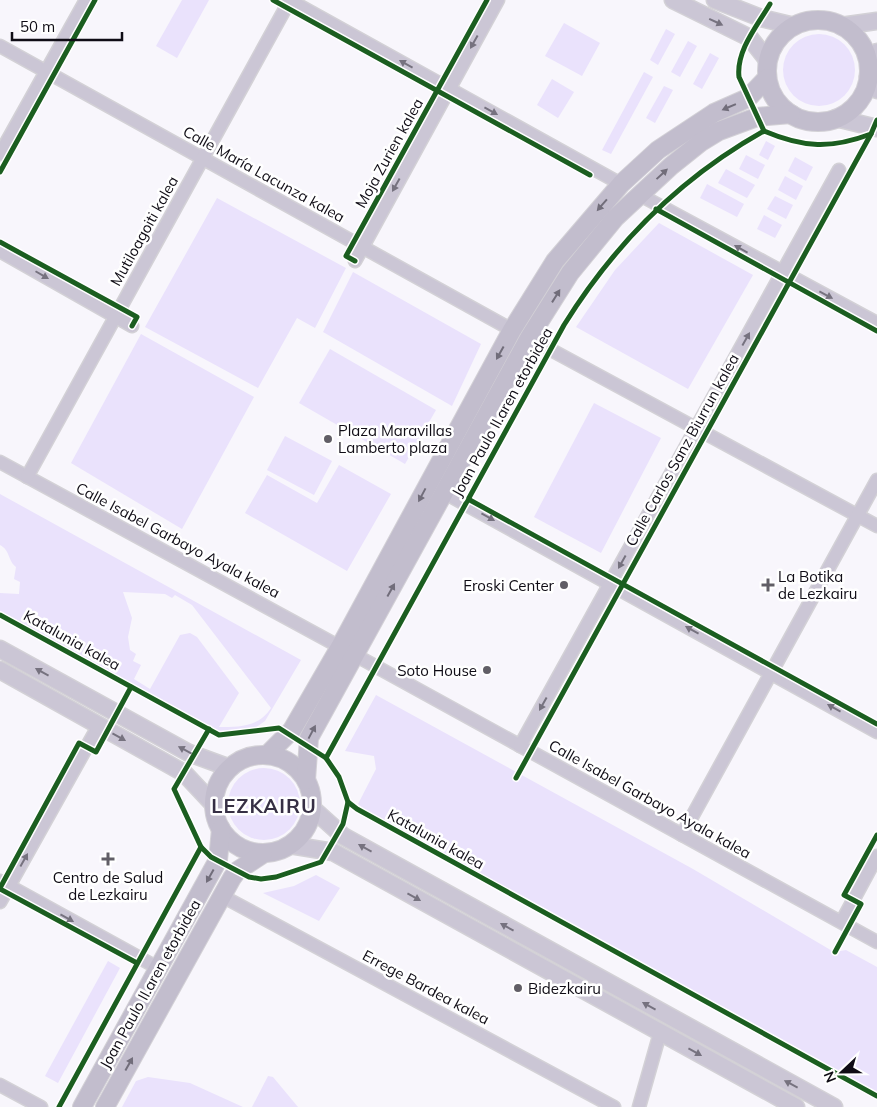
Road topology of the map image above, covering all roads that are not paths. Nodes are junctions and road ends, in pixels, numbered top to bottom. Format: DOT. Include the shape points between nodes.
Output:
graph roads {
  1 [pos="86,0"];
  2 [pos="289,0"];
  3 [pos="498,0"];
  4 [pos="673,0"];
  5 [pos="715,0"];
  6 [pos="877,21"];
  7 [pos="794,26"];
  8 [pos="841,26"];
  9 [pos="0,46"];
  10 [pos="768,70"];
  11 [pos="872,70"];
  12 [pos="46,72"];
  13 [pos="449,88"];
  14 [pos="791,114"];
  15 [pos="836,118"];
  16 [pos="877,128"];
  17 [pos="0,154"];
  18 [pos="202,158"];
  19 [pos="839,170"];
  20 [pos="621,184"];
  21 [pos="640,195"];
  22 [pos="362,247"];
  23 [pos="0,251"];
  24 [pos="355,261"];
  25 [pos="783,272"];
  26 [pos="116,317"];
  27 [pos="877,323"];
  28 [pos="132,326"];
  29 [pos="512,330"];
  30 [pos="530,338"];
  31 [pos="697,428"];
  32 [pos="0,462"];
  33 [pos="27,477"];
  34 [pos="877,480"];
  35 [pos="445,493"];
  36 [pos="858,515"];
  37 [pos="877,526"];
  38 [pos="610,585"];
  39 [pos="340,647"];
  40 [pos="0,649"];
  41 [pos="355,656"];
  42 [pos="0,670"];
  43 [pos="770,672"];
  44 [pos="99,725"];
  45 [pos="877,732"];
  46 [pos="520,746"];
  47 [pos="267,755"];
  48 [pos="230,768"];
  49 [pos="306,780"];
  50 [pos="214,805"];
  51 [pos="312,808"];
  52 [pos="220,829"];
  53 [pos="682,834"];
  54 [pos="290,846"];
  55 [pos="263,854"];
  56 [pos="877,856"];
  57 [pos="5,883"];
  58 [pos="222,896"];
  59 [pos="0,902"];
  60 [pos="842,921"];
  61 [pos="877,942"];
  62 [pos="158,968"];
  63 [pos="660,1033"];
  64 [pos="0,1085"];
  65 [pos="40,1107"];
  66 [pos="82,1107"];
  67 [pos="105,1107"];
  68 [pos="614,1107"];
  69 [pos="639,1107"];
  70 [pos="796,1107"];
  71 [pos="834,1107"];
  1 -- 12 [label="street"];
  13 -- 2 [label="street, one-way"];
  2 -- 18 [label="street, Mutiloagoiti kalea"];
  3 -- 13 [label="street, Moja Zurien kalea, one-way"];
  4 -- 10 [label="street, one-way" via="750,38"];
  5 -- 7 [label="street" via="761,18"];
  6 -- 8 [label="street"];
  7 -- 8 [label="main road" via="809,20 826,20"];
  7 -- 10 [label="main road" via="782,34 773,47"];
  8 -- 11 [label="main road" via="858,41"];
  9 -- 12 [label="street, Calle María Lacunza kalea"];
  10 -- 14 [label="main road" via="776,98"];
  10 -- 20 [label="main road, Joan Paulo II.aren etorbidea, one-way" via="748,98 714,113 658,150"];
  11 -- 15 [label="main road" via="857,102"];
  12 -- 17 [label="street"];
  12 -- 18 [label="street, Calle María Lacunza kalea"];
  13 -- 20 [label="street, one-way"];
  13 -- 22 [label="street, Moja Zurien kalea, one-way"];
  14 -- 15 [label="main road" via="820,122"];
  21 -- 14 [label="main road, Joan Paulo II.aren etorbidea, one-way" via="701,142 719,131 757,117"];
  15 -- 16 [label="street"];
  18 -- 22 [label="street, Calle María Lacunza kalea"];
  18 -- 26 [label="street, Mutiloagoiti kalea"];
  19 -- 25 [label="street, Calle Carlos Sanz Biurrun kalea"];
  20 -- 29 [label="main road, Joan Paulo II.aren etorbidea, one-way" via="555,261"];
  25 -- 21 [label="street, one-way"];
  30 -- 21 [label="main road, Joan Paulo II.aren etorbidea, one-way" via="570,273 615,218"];
  22 -- 24 [label="street, Moja Zurien kalea"];
  22 -- 29 [label="street, Calle María Lacunza kalea"];
  23 -- 26 [label="street, one-way"];
  25 -- 27 [label="street, one-way"];
  31 -- 25 [label="street, Calle Carlos Sanz Biurrun kalea, one-way"];
  26 -- 28 [label="street"];
  26 -- 33 [label="street, Mutiloagoiti kalea"];
  29 -- 39 [label="main road, Joan Paulo II.aren etorbidea, one-way"];
  30 -- 31 [label="street"];
  30 -- 35 [label="main road, Joan Paulo II.aren etorbidea"];
  31 -- 36 [label="street"];
  31 -- 38 [label="street, Calle Carlos Sanz Biurrun kalea, one-way"];
  32 -- 33 [label="street, Calle Isabel Garbayo Ayala kalea"];
  33 -- 39 [label="street, Calle Isabel Garbayo Ayala kalea" via="200,568"];
  34 -- 36 [label="street"];
  35 -- 38 [label="street, one-way"];
  41 -- 35 [label="main road, Joan Paulo II.aren etorbidea, one-way"];
  36 -- 37 [label="street"];
  36 -- 43 [label="street"];
  43 -- 38 [label="street, one-way"];
  38 -- 46 [label="street, Calle Carlos Sanz Biurrun kalea, one-way"];
  39 -- 47 [label="main road, Joan Paulo II.aren etorbidea" via="292,730"];
  48 -- 40 [label="street, one-way" via="189,753"];
  41 -- 46 [label="street, Calle Isabel Garbayo Ayala kalea"];
  49 -- 41 [label="main road, Joan Paulo II.aren etorbidea, one-way" via="309,738"];
  42 -- 44 [label="street"];
  45 -- 43 [label="street, one-way"];
  43 -- 53 [label="street"];
  44 -- 50 [label="street, one-way" via="184,773"];
  57 -- 44 [label="street, one-way"];
  46 -- 53 [label="street, Calle Isabel Garbayo Ayala kalea"];
  47 -- 48 [label="main road" via="241,760"];
  47 -- 49 [label="main road" via="289,763"];
  48 -- 50 [label="main road" via="218,785"];
  49 -- 51 [label="main road"];
  50 -- 52 [label="main road"];
  51 -- 54 [label="main road" via="309,823"];
  71 -- 51 [label="street, one-way" via="343,836"];
  52 -- 55 [label="main road" via="232,842"];
  52 -- 62 [label="main road, Joan Paulo II.aren etorbidea, one-way" via="218,860"];
  53 -- 60 [label="street, Calle Isabel Garbayo Ayala kalea"];
  54 -- 55 [label="main road"];
  54 -- 63 [label="street, one-way" via="333,852"];
  55 -- 58 [label="main road, Joan Paulo II.aren etorbidea" via="237,871"];
  56 -- 60 [label="street"];
  57 -- 59 [label="street"];
  57 -- 62 [label="street, one-way"];
  67 -- 58 [label="main road, Joan Paulo II.aren etorbidea, one-way"];
  58 -- 68 [label="street, Errege Bardea kalea"];
  60 -- 61 [label="street, Calle Isabel Garbayo Ayala kalea"];
  62 -- 66 [label="main road, Joan Paulo II.aren etorbidea"];
  63 -- 69 [label="street"];
  63 -- 70 [label="street, one-way"];
  64 -- 65 [label="street"];
}
